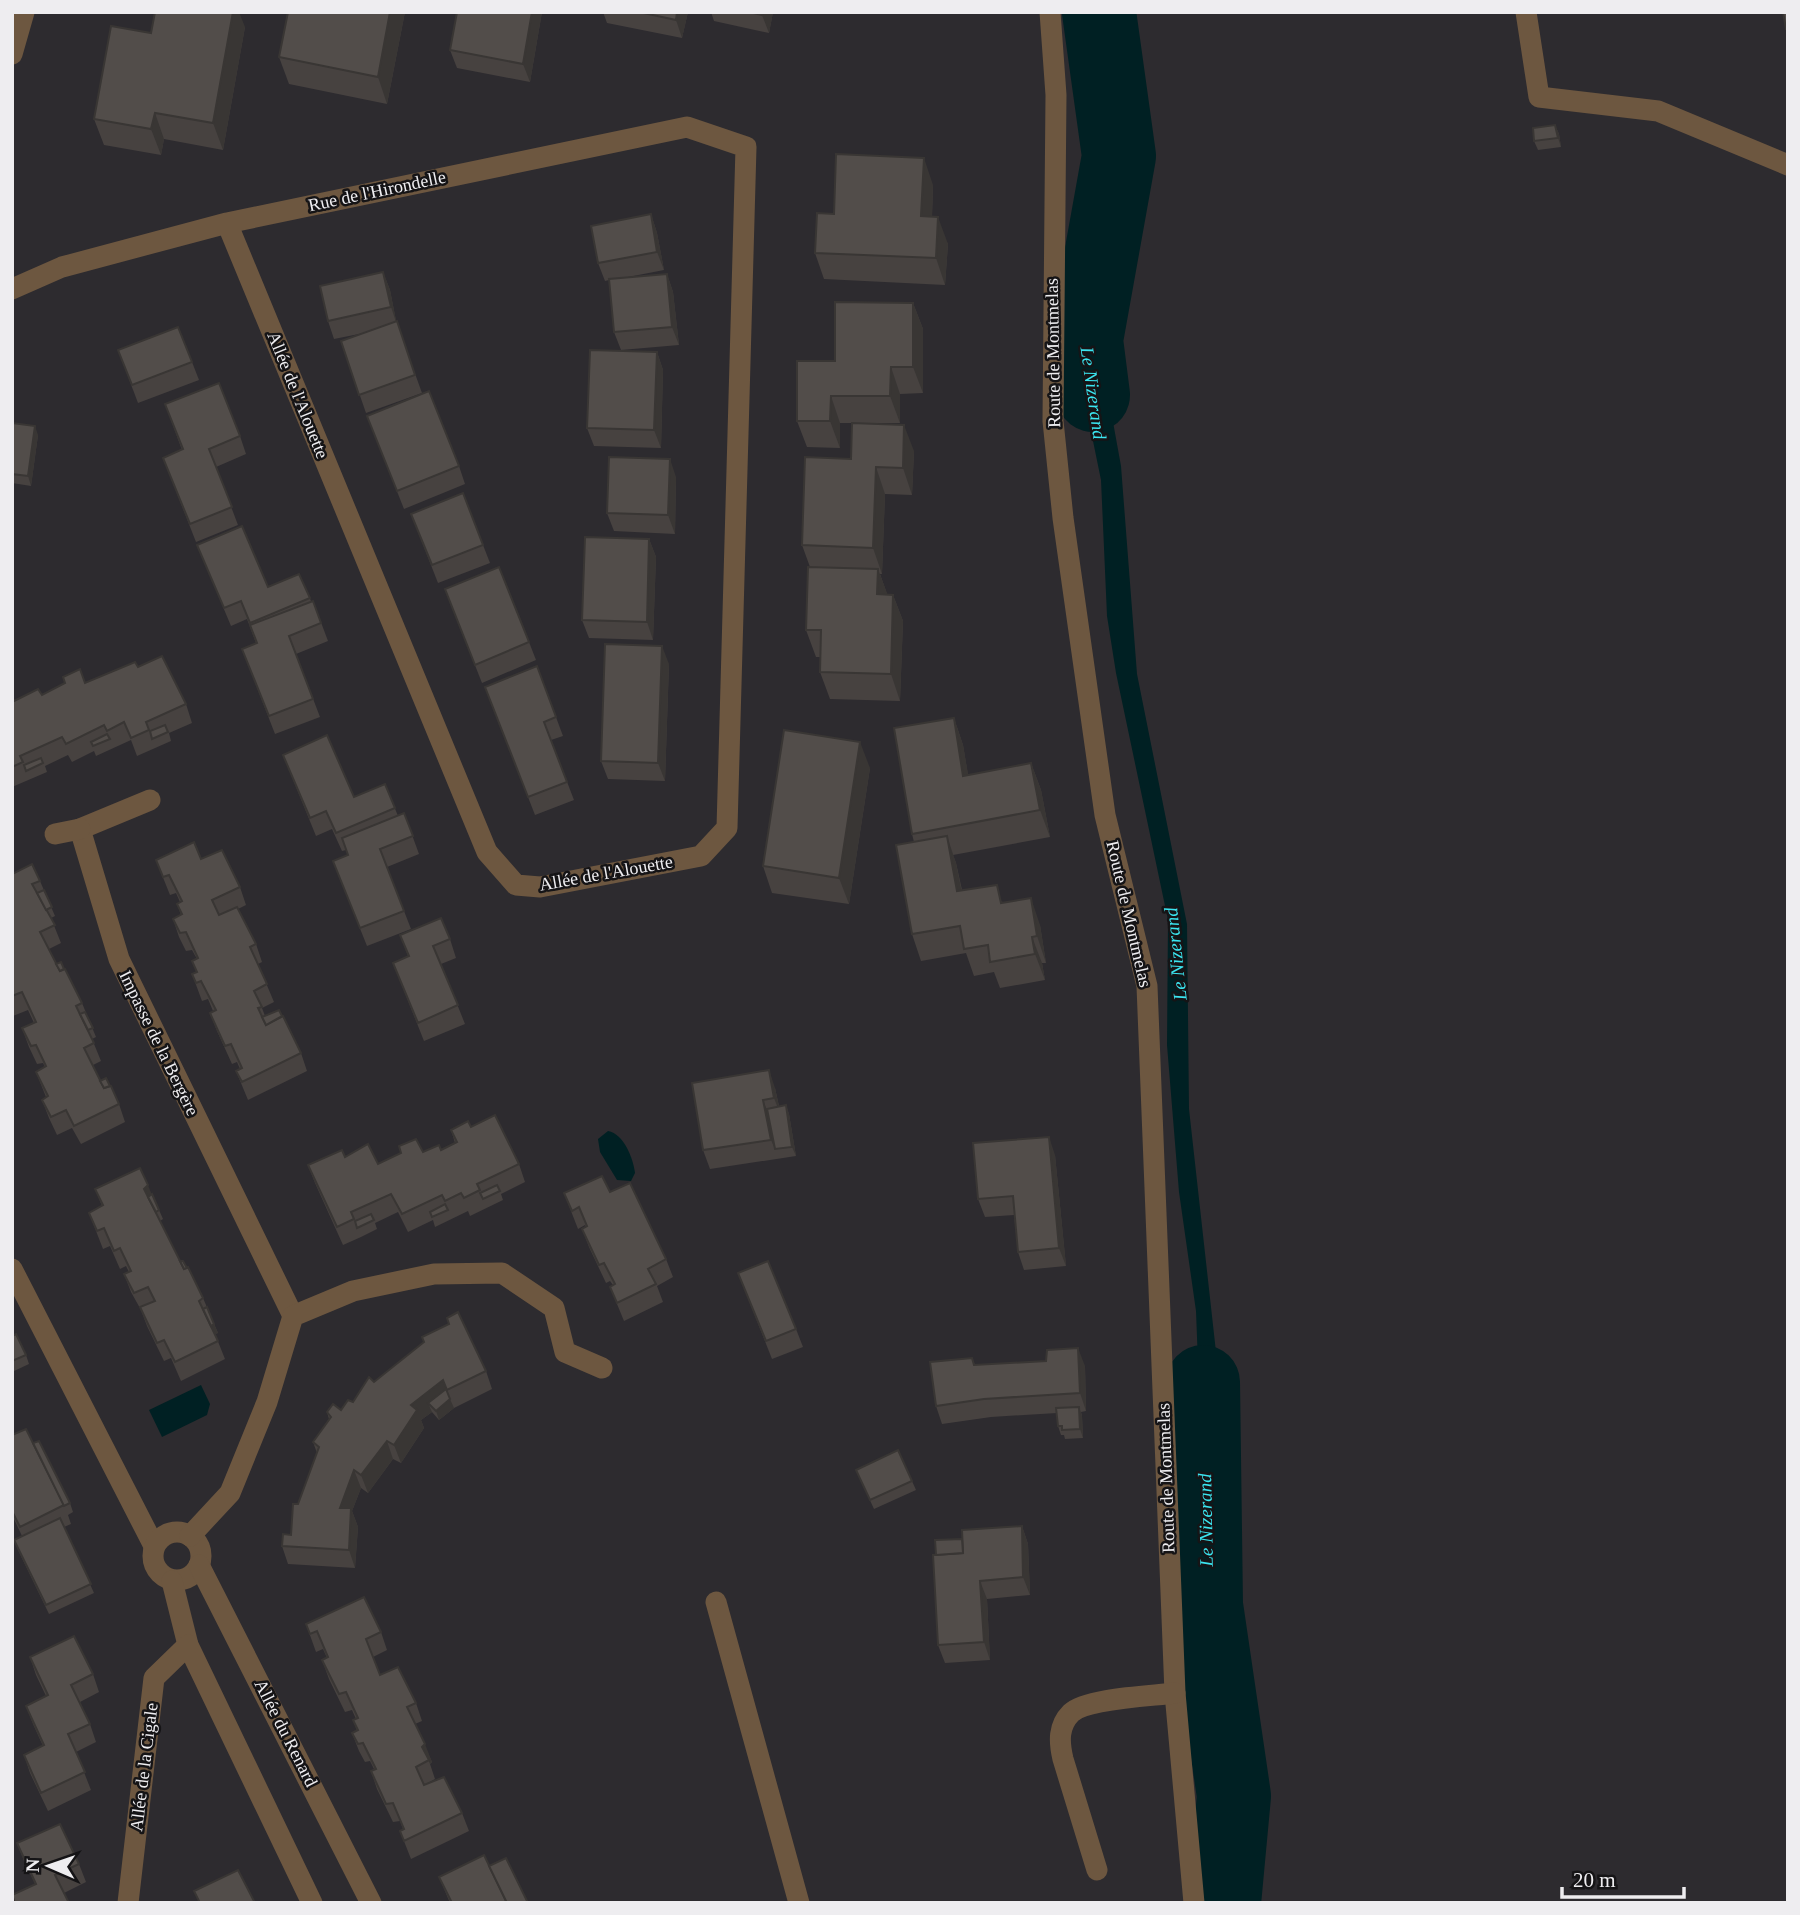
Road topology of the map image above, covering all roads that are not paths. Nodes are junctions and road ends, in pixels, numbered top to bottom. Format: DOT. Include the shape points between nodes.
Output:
graph roads {
  1 [pos="24,12"];
  2 [pos="1050,12"];
  3 [pos="1526,12"];
  4 [pos="12,54"];
  5 [pos="746,147"];
  6 [pos="1788,165"];
  7 [pos="227,223"];
  8 [pos="12,289"];
  9 [pos="150,800"];
  10 [pos="80,829"];
  11 [pos="55,834"];
  12 [pos="12,1269"];
  13 [pos="293,1315"];
  14 [pos="602,1368"];
  15 [pos="190,1536"];
  16 [pos="154,1546"];
  17 [pos="199,1565"];
  18 [pos="172,1581"];
  19 [pos="716,1602"];
  20 [pos="188,1645"];
  21 [pos="1175,1693"];
  22 [pos="1097,1870"];
  23 [pos="128,1903"];
  24 [pos="312,1903"];
  25 [pos="371,1903"];
  26 [pos="799,1903"];
  27 [pos="1194,1903"];
  1 -- 4 [label="street"];
  2 -- 21 [label="street, Route de Montmelas" via="1056,95 1052,421 1105,815 1147,986"];
  3 -- 6 [label="street" via="1539,97 1658,111"];
  5 -- 7 [label="street, Rue de l'Hirondelle" via="687,127"];
  5 -- 7 [label="street, Allée de l'Alouette" via="727,828 701,856 540,887 516,886 486,852"];
  7 -- 8 [label="street, Rue de l'Hirondelle" via="62,267"];
  9 -- 10 [label="street"];
  10 -- 11 [label="street"];
  10 -- 13 [label="street, Impasse de la Bergère" via="119,960"];
  12 -- 16 [label="street"];
  13 -- 14 [label="street" via="353,1291 434,1274 502,1273 554,1308 565,1352"];
  13 -- 15 [label="street" via="267,1402 230,1493"];
  15 -- 16 [label="street" via="181,1531 163,1535"];
  15 -- 17 [label="street" via="198,1542"];
  16 -- 18 [label="street" via="156,1570"];
  17 -- 18 [label="street" via="191,1577"];
  17 -- 25 [label="street, Allée du Renard"];
  18 -- 20 [label="street"];
  19 -- 26 [label="street"];
  20 -- 23 [label="street, Allée de la Cigale" via="154,1678"];
  20 -- 24 [label="street"];
  21 -- 22 [label="street" via="1097,1703 1073,1711 1061,1728 1063,1759"];
  21 -- 27 [label="street, Route de Montmelas"];
}
